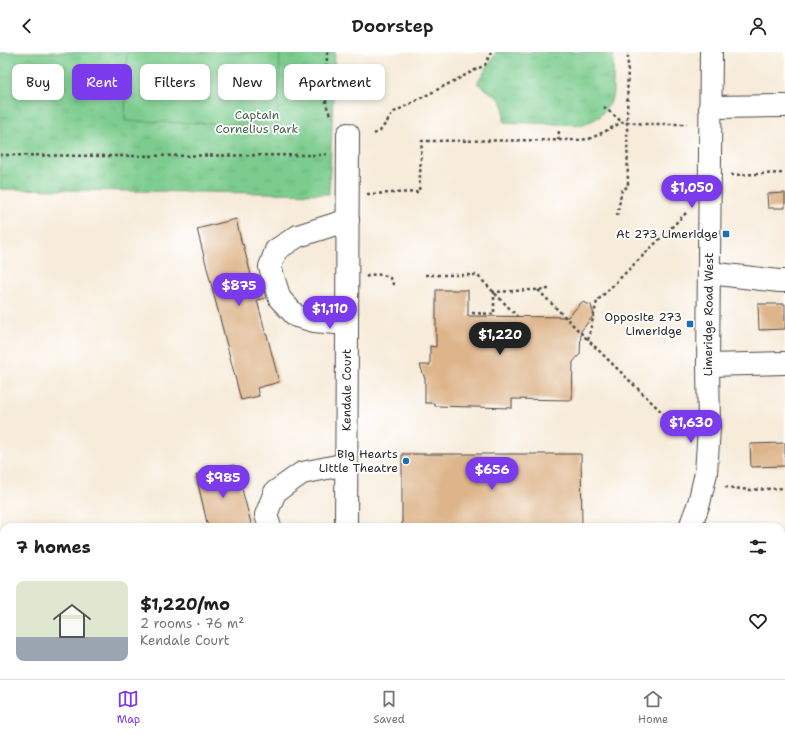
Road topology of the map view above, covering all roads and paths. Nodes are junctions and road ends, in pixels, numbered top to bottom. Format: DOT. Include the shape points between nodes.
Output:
graph roads {
  1 [pos="327,52"];
  2 [pos="491,52"];
  3 [pos="628,52"];
  4 [pos="711,52"];
  5 [pos="785,106"];
  6 [pos="604,107"];
  7 [pos="710,107"];
  8 [pos="330,115"];
  9 [pos="622,122"];
  10 [pos="627,122"];
  11 [pos="687,124"];
  12 [pos="558,131"];
  13 [pos="348,134"];
  14 [pos="374,134"];
  15 [pos="558,140"];
  16 [pos="328,154"];
  17 [pos="0,155"];
  18 [pos="785,173"];
  19 [pos="731,175"];
  20 [pos="360,194"];
  21 [pos="686,213"];
  22 [pos="617,216"];
  23 [pos="348,220"];
  24 [pos="709,273"];
  25 [pos="425,275"];
  26 [pos="364,279"];
  27 [pos="785,281"];
  28 [pos="394,286"];
  29 [pos="551,289"];
  30 [pos="537,290"];
  31 [pos="494,292"];
  32 [pos="472,313"];
  33 [pos="517,316"];
  34 [pos="348,324"];
  35 [pos="588,340"];
  36 [pos="785,363"];
  37 [pos="708,365"];
  38 [pos="686,428"];
  39 [pos="347,464"];
  40 [pos="725,487"];
  41 [pos="785,488"];
  42 [pos="269,523"];
  43 [pos="346,523"];
  44 [pos="692,523"];
  1 -- 8 [label="path" via="326,104"];
  2 -- 14 [label="path" via="485,65 394,112 380,131"];
  3 -- 10 [label="path"];
  4 -- 7 [label="street, Limeridge Road West"];
  5 -- 7 [label="street"];
  6 -- 9 [label="path"];
  7 -- 24 [label="street, Limeridge Road West"];
  9 -- 10 [label="path"];
  9 -- 15 [label="path" via="590,138"];
  10 -- 11 [label="path"];
  10 -- 22 [label="path" via="628,187 622,189"];
  12 -- 15 [label="path"];
  13 -- 23 [label="street, Kendale Court"];
  15 -- 20 [label="path" via="422,141 419,192"];
  16 -- 17 [label="path"];
  18 -- 19 [label="path"];
  21 -- 35 [label="path" via="597,301"];
  23 -- 34 [label="street, Kendale Court"];
  23 -- 34 [label="street" via="298,236 276,250 270,267 280,299 296,316 314,321"];
  24 -- 27 [label="street"];
  24 -- 37 [label="street, Limeridge Road West"];
  25 -- 31 [label="path" via="477,275"];
  26 -- 28 [label="path" via="368,275 383,274 390,278"];
  29 -- 30 [label="path"];
  30 -- 31 [label="path"];
  30 -- 35 [label="path"];
  31 -- 32 [label="path" via="494,314"];
  31 -- 33 [label="path"];
  34 -- 39 [label="street, Kendale Court"];
  35 -- 38 [label="path" via="678,428"];
  36 -- 37 [label="street"];
  37 -- 44 [label="street, Limeridge Road West" via="709,428 706,473"];
  39 -- 42 [label="street" via="302,473 274,492 266,516"];
  39 -- 43 [label="street, Kendale Court"];
  40 -- 41 [label="path" via="750,490"];
}
